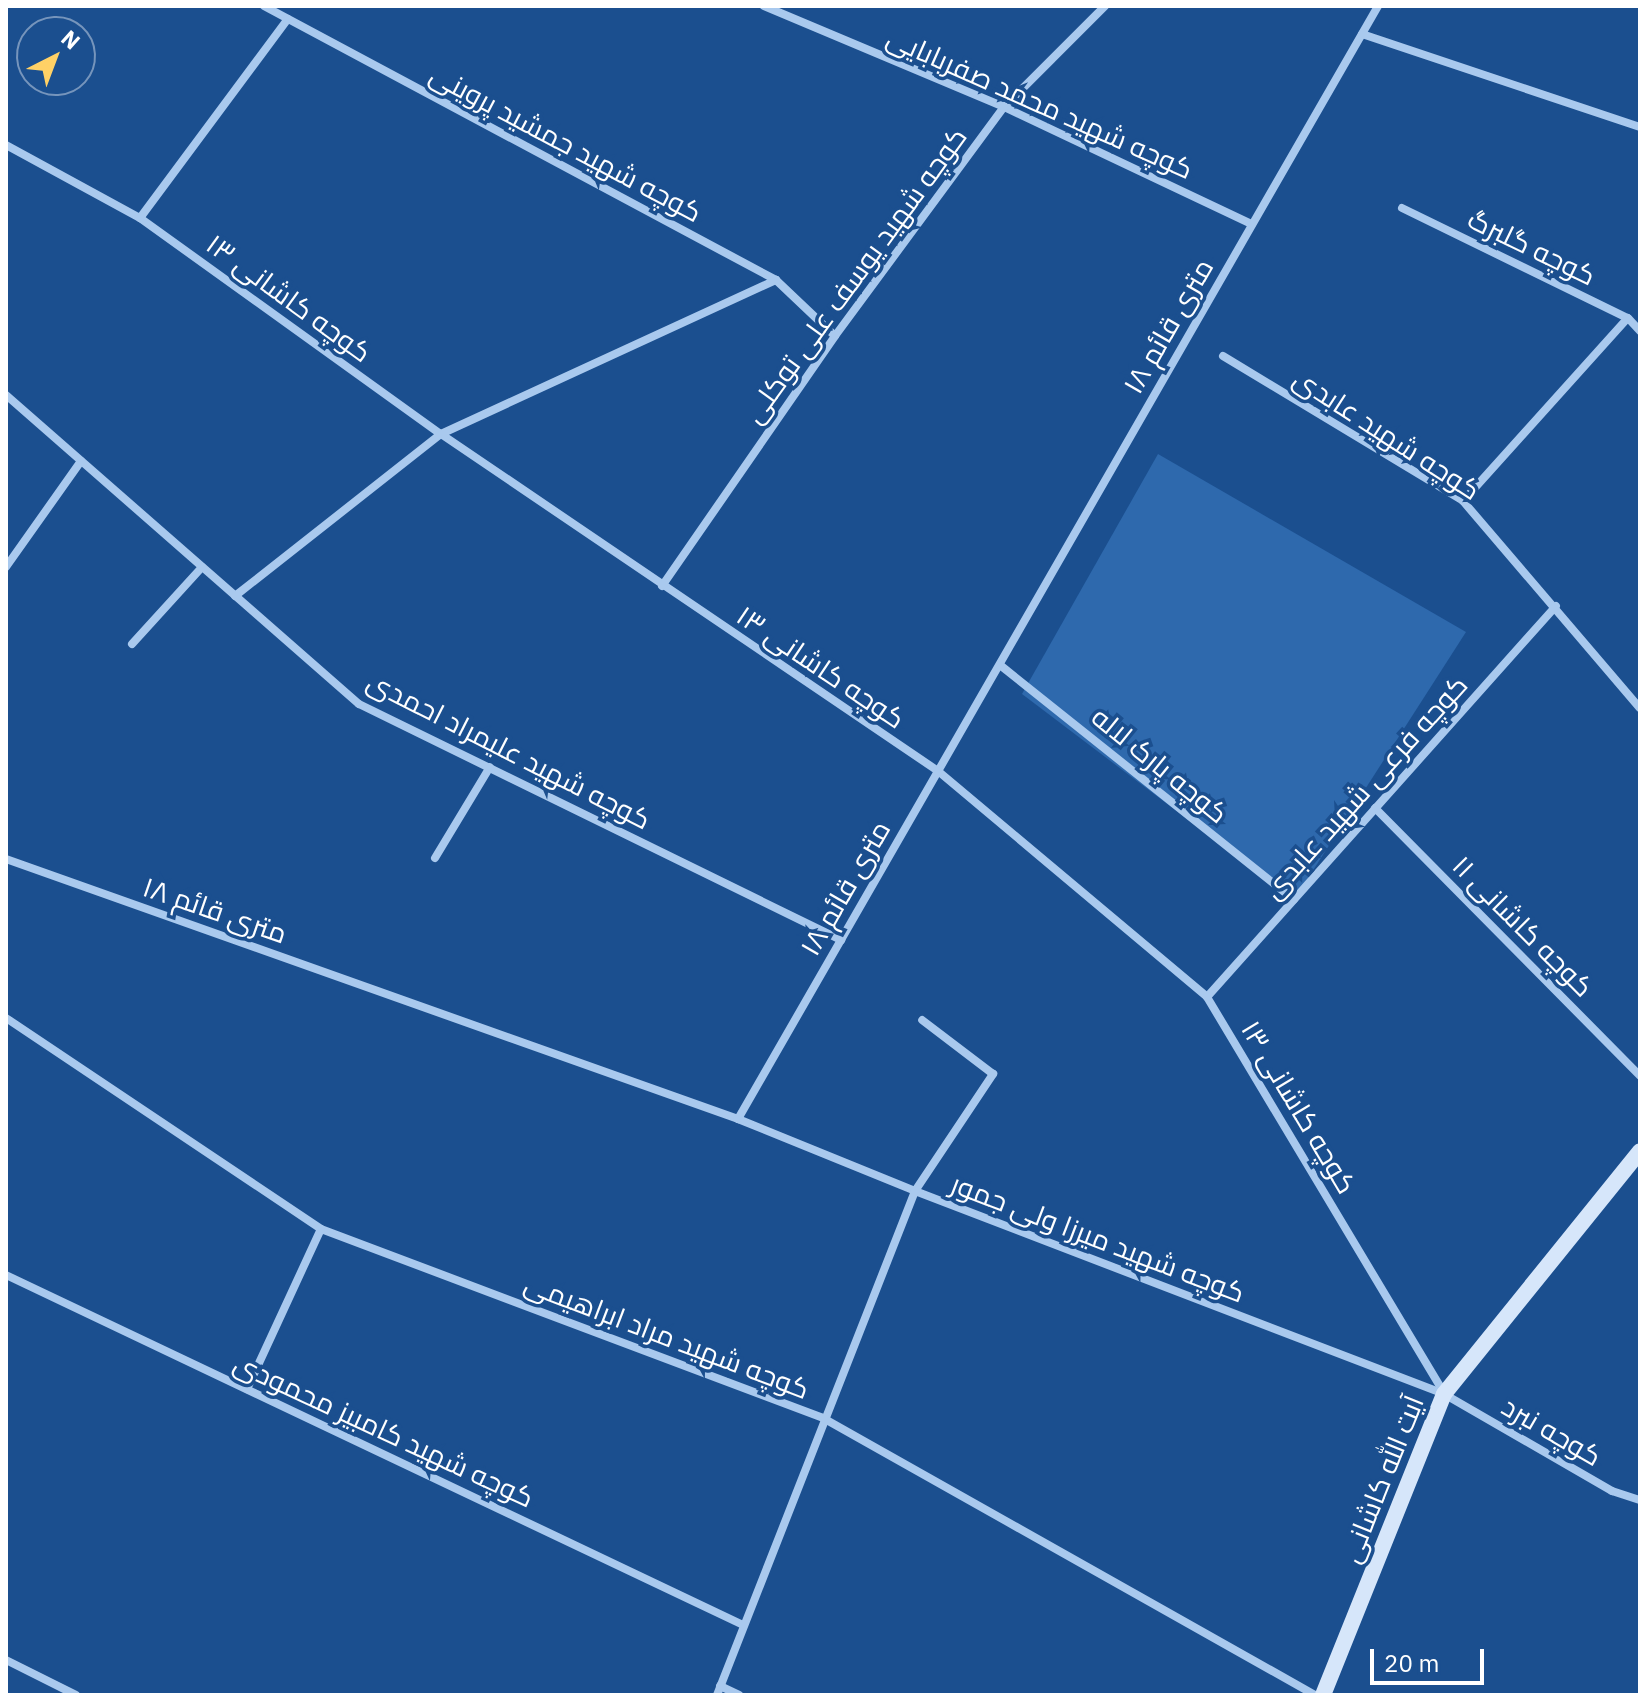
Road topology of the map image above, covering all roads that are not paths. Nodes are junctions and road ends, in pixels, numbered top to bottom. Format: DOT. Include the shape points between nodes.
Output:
graph roads {
  1 [pos="264,6"];
  2 [pos="764,6"];
  3 [pos="1105,6"];
  4 [pos="1378,6"];
  5 [pos="288,19"];
  6 [pos="1362,34"];
  7 [pos="1004,107"];
  8 [pos="1640,127"];
  9 [pos="6,145"];
  10 [pos="1402,208"];
  11 [pos="140,218"];
  12 [pos="1252,224"];
  13 [pos="776,280"];
  14 [pos="1628,318"];
  15 [pos="1640,331"];
  16 [pos="835,336"];
  17 [pos="1223,356"];
  18 [pos="6,395"];
  19 [pos="441,434"];
  20 [pos="81,461"];
  21 [pos="1463,501"];
  22 [pos="6,567"];
  23 [pos="202,567"];
  24 [pos="662,586"];
  25 [pos="235,596"];
  26 [pos="1556,606"];
  27 [pos="132,644"];
  28 [pos="1000,665"];
  29 [pos="1640,708"];
  30 [pos="490,767"];
  31 [pos="938,771"];
  32 [pos="1375,808"];
  33 [pos="435,858"];
  34 [pos="6,859"];
  35 [pos="1294,900"];
  36 [pos="841,940"];
  37 [pos="1207,997"];
  38 [pos="6,1018"];
  39 [pos="922,1020"];
  40 [pos="1640,1076"];
  41 [pos="738,1119"];
  42 [pos="1640,1151"];
  43 [pos="915,1191"];
  44 [pos="321,1229"];
  45 [pos="6,1275"];
  46 [pos="247,1389"];
  47 [pos="1444,1394"];
  48 [pos="823,1418"];
  49 [pos="1640,1500"];
  50 [pos="743,1625"];
  51 [pos="6,1660"];
  52 [pos="718,1690"];
  53 [pos="75,1695"];
  54 [pos="739,1695"];
  55 [pos="1315,1695"];
  56 [pos="1323,1695"];
  1 -- 5 [label="street, کوچه شهید جمشید پروینی"];
  2 -- 7 [label="street, کوچه شهید محمد صفربابایی"];
  3 -- 7 [label="street, کوچه شهید یوسف علی توکلی"];
  4 -- 6 [label="street, ۱۸ متری قائم"];
  5 -- 11 [label="street"];
  5 -- 13 [label="street, کوچه شهید جمشید پروینی"];
  6 -- 8 [label="street"];
  6 -- 12 [label="street, ۱۸ متری قائم"];
  7 -- 12 [label="street, کوچه شهید محمد صفربابایی"];
  7 -- 16 [label="street, کوچه شهید یوسف علی توکلی"];
  9 -- 11 [label="street, کوچه کاشانی ۱۳"];
  10 -- 14 [label="street, کوچه گلبرگ"];
  11 -- 19 [label="street, کوچه کاشانی ۱۳"];
  12 -- 28 [label="street, ۱۸ متری قائم"];
  13 -- 16 [label="street, کوچه شهید جمشید پروینی"];
  13 -- 19 [label="street"];
  14 -- 15 [label="street, کوچه گلبرگ"];
  14 -- 21 [label="street"];
  16 -- 24 [label="street, کوچه شهید یوسف علی توکلی"];
  17 -- 21 [label="street, کوچه شهید عابدی"];
  18 -- 20 [label="street, کوچه شهید علیمراد احمدی"];
  19 -- 24 [label="street, کوچه کاشانی ۱۳"];
  19 -- 25 [label="street"];
  20 -- 22 [label="street"];
  20 -- 23 [label="street, کوچه شهید علیمراد احمدی"];
  21 -- 26 [label="street, کوچه شهید عابدی"];
  23 -- 25 [label="street, کوچه شهید علیمراد احمدی"];
  23 -- 27 [label="street"];
  24 -- 31 [label="street, کوچه کاشانی ۱۳"];
  25 -- 30 [label="street, کوچه شهید علیمراد احمدی" via="359,704"];
  26 -- 29 [label="street, کوچه شهید عابدی"];
  26 -- 32 [label="street, کوچه فرعی شهید عابدی"];
  28 -- 31 [label="street, ۱۸ متری قائم"];
  28 -- 35 [label="street, کوچه پارک لاله"];
  30 -- 33 [label="street"];
  30 -- 36 [label="street, کوچه شهید علیمراد احمدی"];
  31 -- 36 [label="street, ۱۸ متری قائم"];
  31 -- 37 [label="street, کوچه کاشانی ۱۳"];
  32 -- 35 [label="street, کوچه فرعی شهید عابدی"];
  32 -- 40 [label="street, کوچه کاشانی ۱۱"];
  34 -- 41 [label="street, ۱۸ متری قائم"];
  35 -- 37 [label="street, کوچه فرعی شهید عابدی"];
  36 -- 41 [label="street, ۱۸ متری قائم"];
  37 -- 47 [label="street, کوچه کاشانی ۱۳"];
  38 -- 44 [label="street, کوچه شهید مراد ابراهیمی"];
  39 -- 43 [label="street" via="993,1074"];
  41 -- 43 [label="street, کوچه شهید میرزا ولی جمور"];
  42 -- 47 [label="main road, آیت الله کاشانی"];
  43 -- 47 [label="street, کوچه شهید میرزا ولی جمور"];
  43 -- 48 [label="street"];
  44 -- 46 [label="street"];
  44 -- 48 [label="street, کوچه شهید مراد ابراهیمی"];
  45 -- 46 [label="street, کوچه شهید کامبیز محمودی"];
  46 -- 50 [label="street, کوچه شهید کامبیز محمودی"];
  47 -- 49 [label="street, کوچه نبرد" via="1612,1491"];
  47 -- 56 [label="main road, آیت الله کاشانی"];
  48 -- 50 [label="street"];
  48 -- 55 [label="street, کوچه شهید مراد ابراهیمی"];
  50 -- 52 [label="street"];
  51 -- 53 [label="street"];
  52 -- 54 [label="street"];
}
